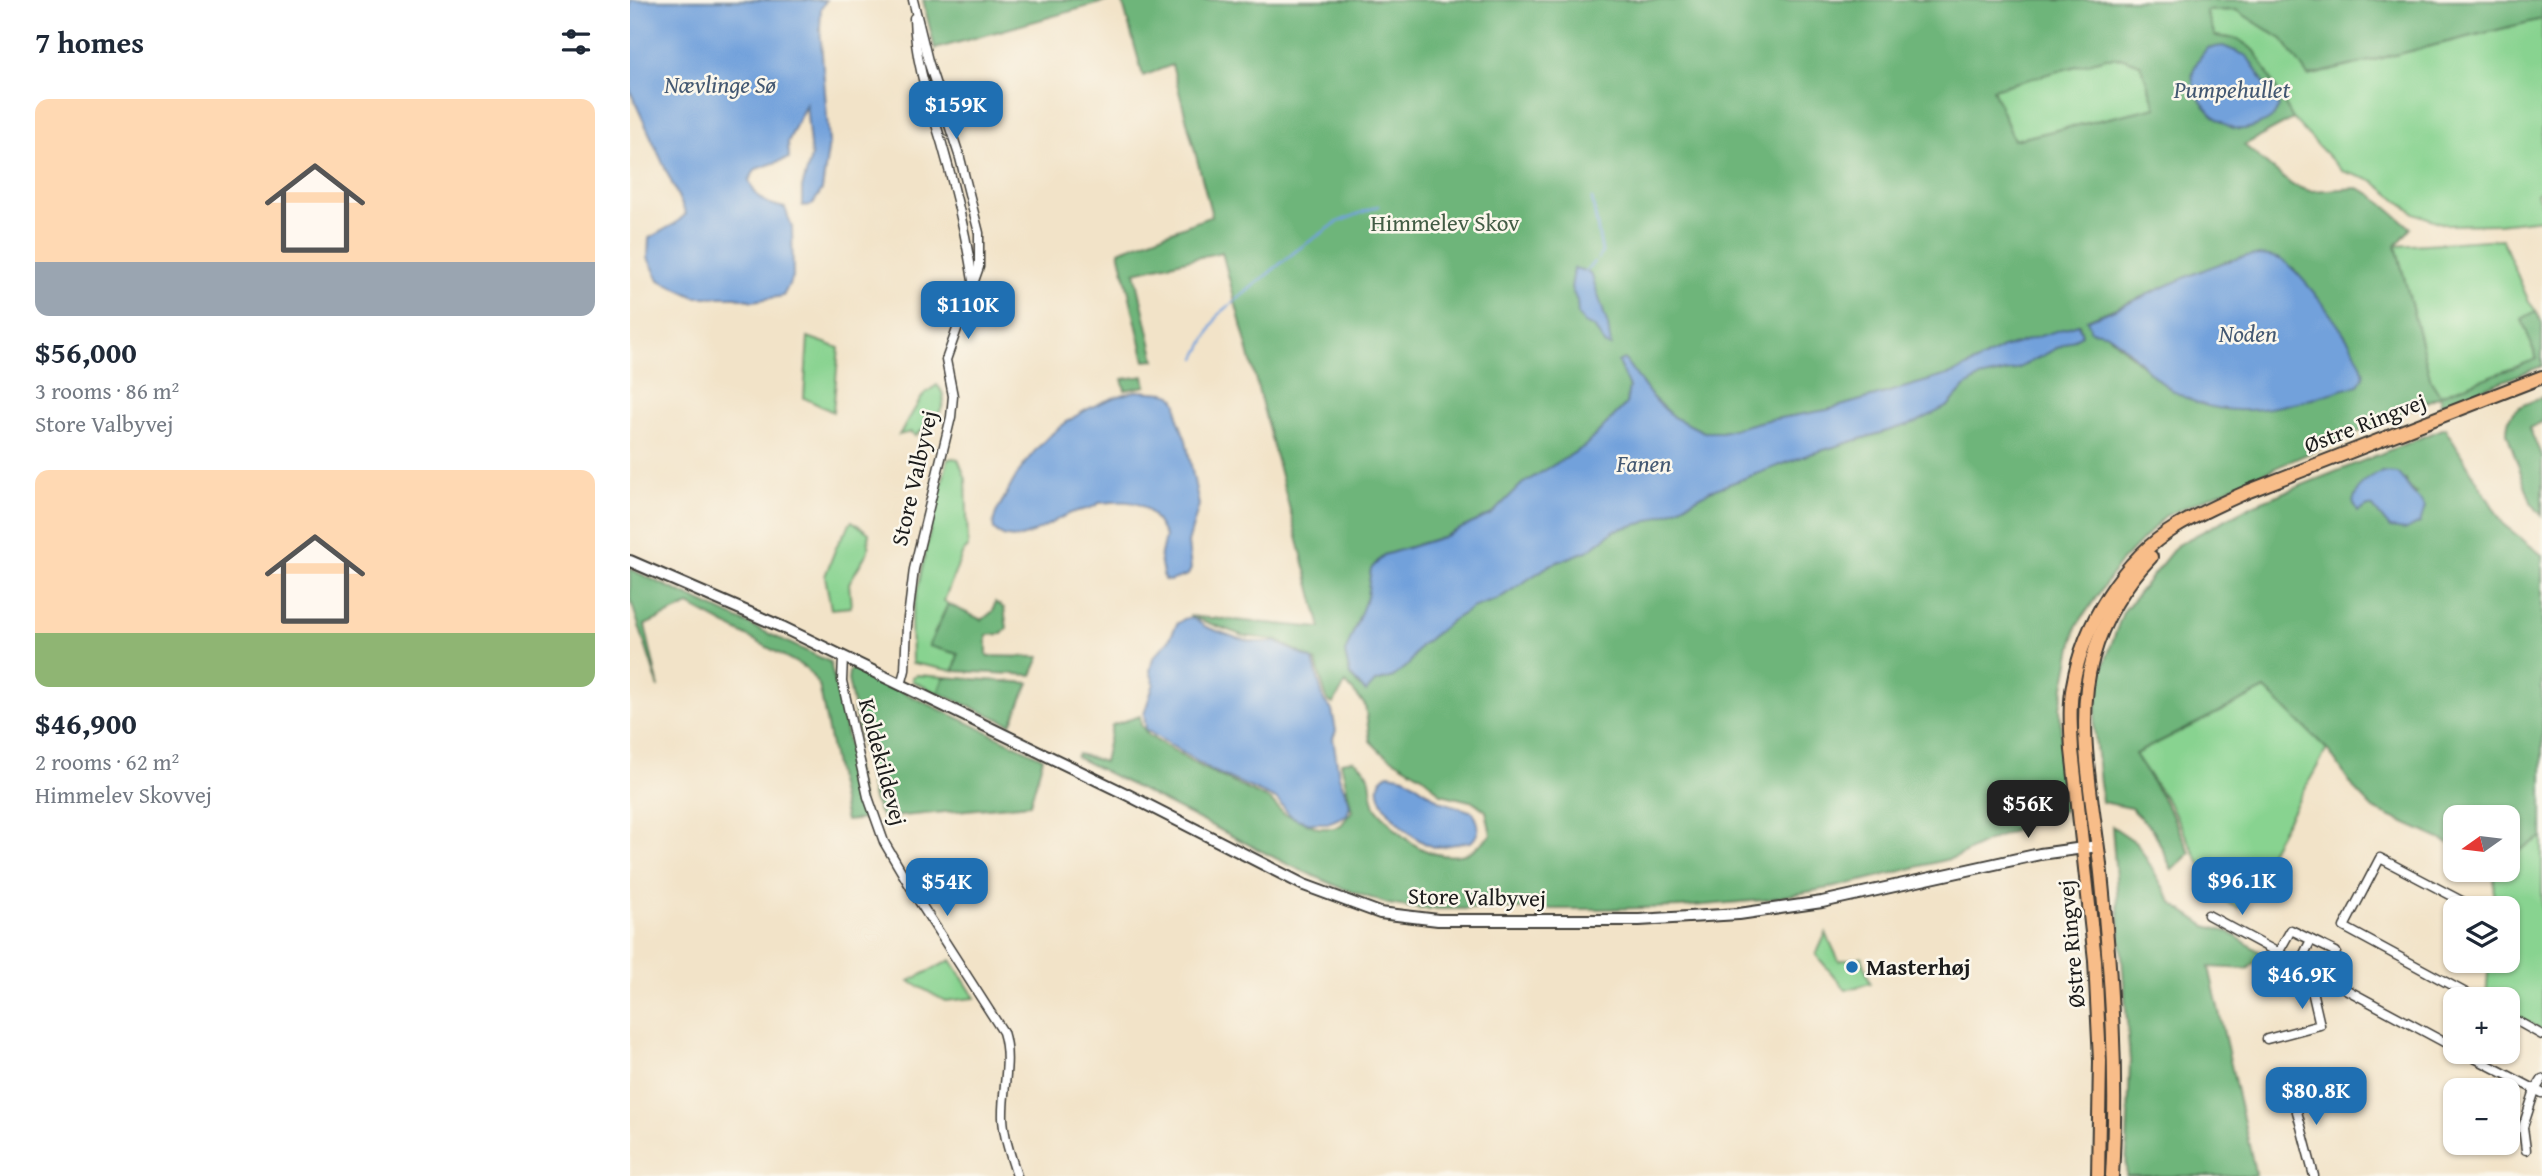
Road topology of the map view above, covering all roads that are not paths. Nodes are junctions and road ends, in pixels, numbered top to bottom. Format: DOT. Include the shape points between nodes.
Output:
graph roads {
  1 [pos="914,1"];
  2 [pos="973,284"];
  3 [pos="2542,377"];
  4 [pos="2204,511"];
  5 [pos="630,561"];
  6 [pos="843,657"];
  7 [pos="901,685"];
  8 [pos="2098,846"];
  9 [pos="2083,848"];
  10 [pos="2452,896"];
  11 [pos="2208,915"];
  12 [pos="2311,940"];
  13 [pos="2278,953"];
  14 [pos="2304,954"];
  15 [pos="2329,968"];
  16 [pos="2312,970"];
  17 [pos="2455,987"];
  18 [pos="2520,1023"];
  19 [pos="2542,1035"];
  20 [pos="2267,1039"];
  21 [pos="2443,1041"];
  22 [pos="2486,1064"];
  23 [pos="2542,1079"];
  24 [pos="2290,1085"];
  25 [pos="2539,1091"];
  26 [pos="2526,1150"];
  27 [pos="1017,1176"];
  28 [pos="2098,1176"];
  29 [pos="2112,1176"];
  30 [pos="2314,1176"];
  1 -- 2 [label="street, Store Valbyvej" via="920,74 958,201"];
  1 -- 2 [label="street, Store Valbyvej" via="979,233 979,267"];
  2 -- 7 [label="street, Store Valbyvej" via="946,360 953,396 951,417 914,569"];
  3 -- 4 [label="main road, Østre Ringvej"];
  4 -- 8 [label="main road, Østre Ringvej" via="2149,559 2127,585 2092,658 2086,739"];
  4 -- 9 [label="main road, Østre Ringvej" via="2173,528 2123,574 2100,609 2079,657 2070,716"];
  5 -- 6 [label="street, Store Valbyvej"];
  6 -- 7 [label="street, Store Valbyvej"];
  6 -- 27 [label="street, Koldekildevej" via="845,694 868,797 884,842 1003,1031 1008,1060 1003,1121"];
  7 -- 9 [label="street, Store Valbyvej" via="1304,885 1406,918 1639,920 1739,914 1822,902"];
  8 -- 9 [label="street, Store Valbyvej"];
  8 -- 29 [label="main road, Østre Ringvej" via="2115,1061"];
  9 -- 28 [label="main road, Østre Ringvej" via="2100,1061"];
  10 -- 17 [label="street" via="2380,859 2344,927"];
  11 -- 13 [label="street"];
  12 -- 13 [label="street" via="2291,930"];
  12 -- 14 [label="street"];
  12 -- 15 [label="street" via="2336,952"];
  13 -- 16 [label="street"];
  16 -- 20 [label="street" via="2310,982 2320,1025"];
  16 -- 21 [label="street"];
  18 -- 19 [label="street"];
  22 -- 25 [label="street"];
  23 -- 25 [label="street"];
  24 -- 30 [label="street"];
  25 -- 26 [label="street" via="2523,1127"];
}
